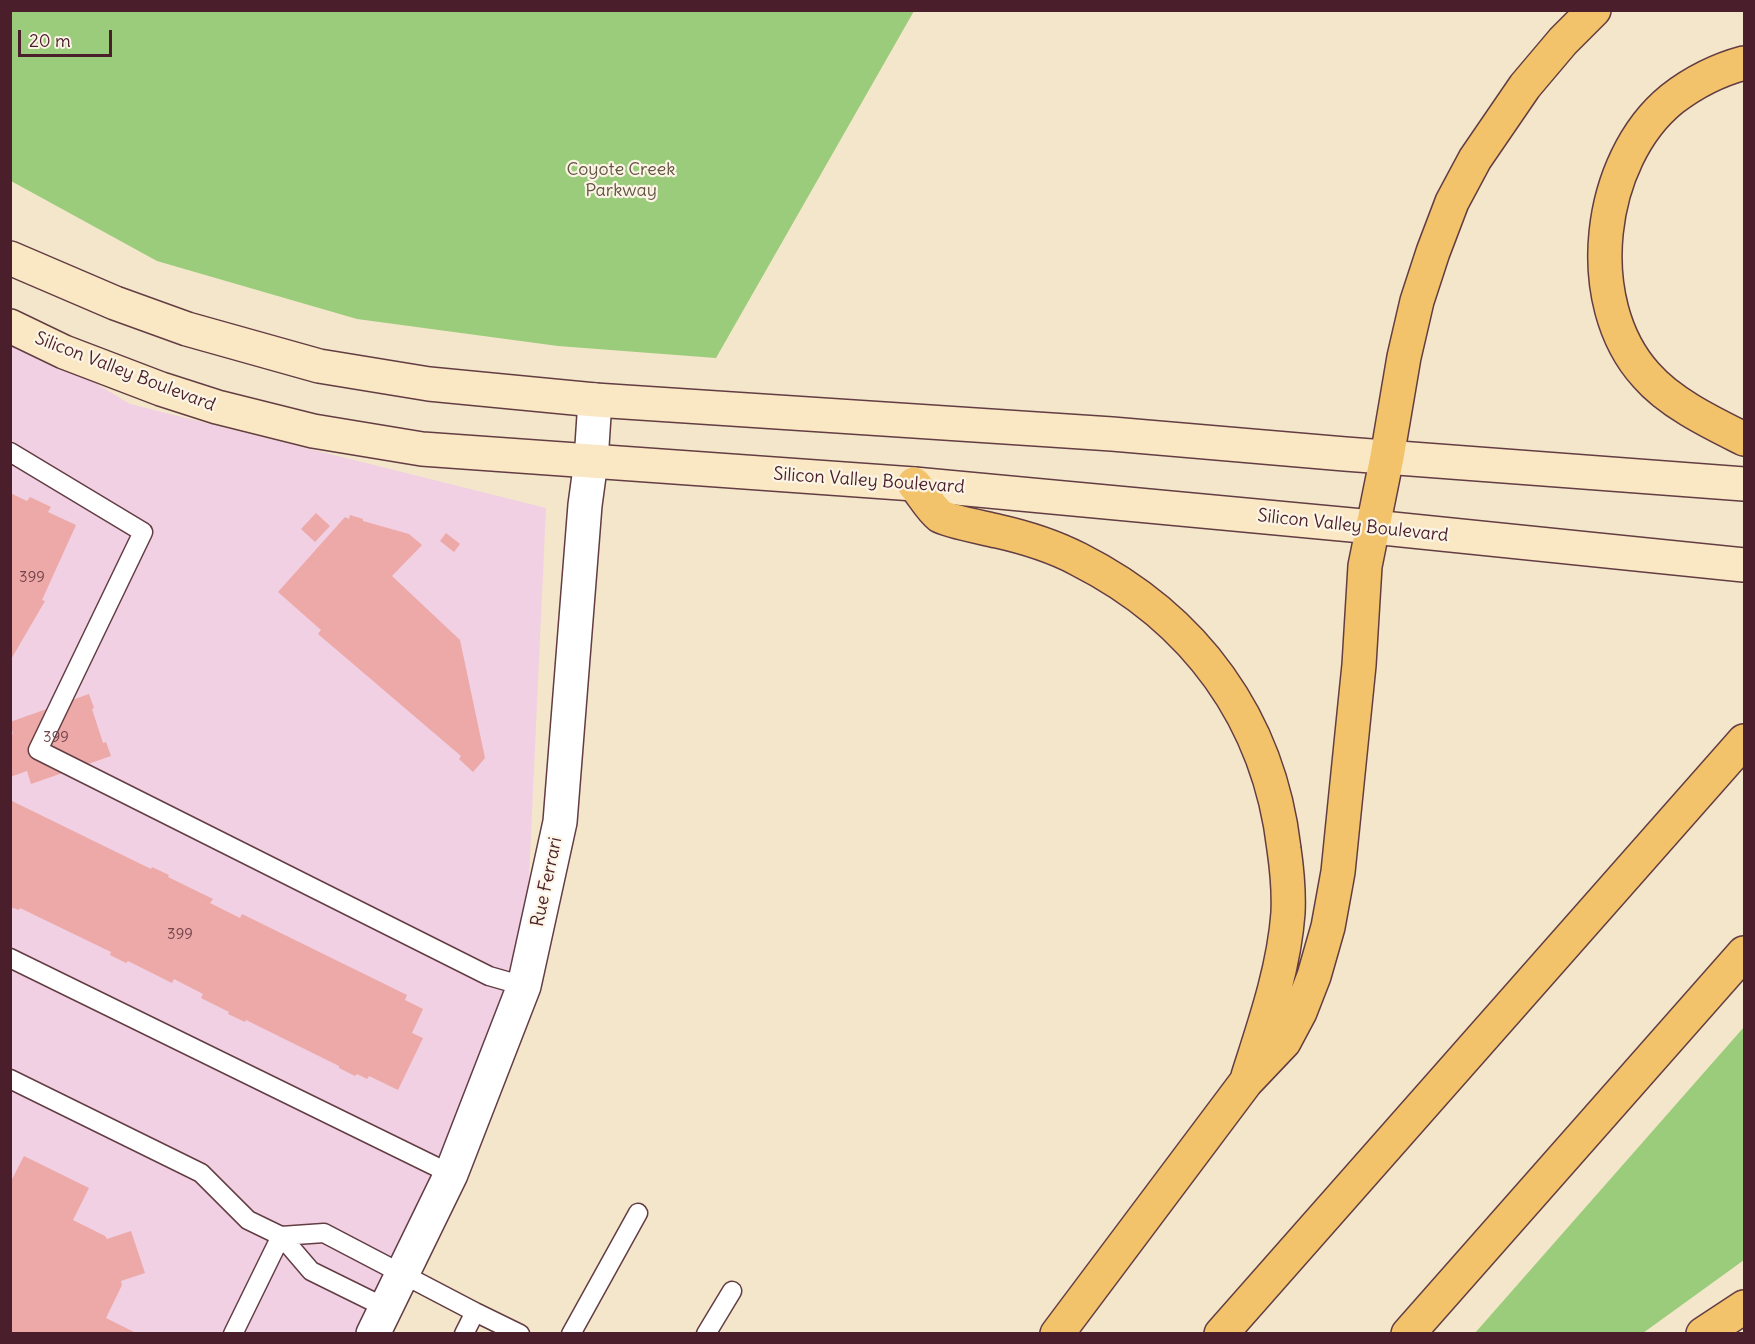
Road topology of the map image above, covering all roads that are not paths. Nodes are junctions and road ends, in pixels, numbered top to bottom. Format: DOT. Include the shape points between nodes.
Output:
graph roads {
  1 [pos="1594,10"];
  2 [pos="1744,63"];
  3 [pos="10,258"];
  4 [pos="10,326"];
  5 [pos="595,400"];
  6 [pos="1744,439"];
  7 [pos="10,452"];
  8 [pos="1388,457"];
  9 [pos="591,461"];
  10 [pos="914,484"];
  11 [pos="1744,484"];
  12 [pos="1373,527"];
  13 [pos="1744,565"];
  14 [pos="1744,741"];
  15 [pos="1744,953"];
  16 [pos="10,958"];
  17 [pos="524,986"];
  18 [pos="10,1080"];
  19 [pos="1246,1082"];
  20 [pos="451,1174"];
  21 [pos="638,1213"];
  22 [pos="281,1236"];
  23 [pos="403,1275"];
  24 [pos="732,1291"];
  25 [pos="1744,1307"];
  26 [pos="475,1312"];
  27 [pos="379,1321"];
  28 [pos="233,1334"];
  29 [pos="464,1334"];
  30 [pos="520,1334"];
  31 [pos="572,1334"];
  32 [pos="706,1334"];
  33 [pos="1057,1334"];
  34 [pos="1221,1334"];
  35 [pos="1408,1334"];
  36 [pos="1703,1334"];
  1 -- 8 [label="highway" via="1525,86 1475,159 1452,202 1417,301"];
  2 -- 6 [label="highway" via="1698,81 1671,100 1645,131 1620,175 1611,206 1605,265 1609,301 1620,333 1646,376 1707,421"];
  3 -- 5 [label="main road" via="187,329 319,366 429,384"];
  4 -- 9 [label="main road, Silicon Valley Boulevard" via="64,352 161,389 313,431 422,449"];
  5 -- 8 [label="main road" via="1112,434"];
  5 -- 9 [label="street, Rue Ferrari"];
  7 -- 17 [label="lane" via="143,532 38,750 489,976"];
  8 -- 11 [label="main road"];
  8 -- 12 [label="highway"];
  9 -- 10 [label="main road, Silicon Valley Boulevard"];
  9 -- 17 [label="street, Rue Ferrari" via="560,822"];
  10 -- 12 [label="main road, Silicon Valley Boulevard"];
  10 -- 19 [label="highway" via="941,516 1044,545 1079,559 1134,592 1185,634 1231,694 1266,765 1287,870 1288,912 1282,951"];
  12 -- 13 [label="main road, Silicon Valley Boulevard"];
  12 -- 19 [label="highway" via="1365,567 1338,872 1328,927 1300,1012 1284,1042"];
  14 -- 34 [label="highway"];
  15 -- 35 [label="highway"];
  16 -- 20 [label="lane"];
  17 -- 20 [label="street, Rue Ferrari"];
  18 -- 22 [label="lane" via="201,1173 248,1220"];
  19 -- 33 [label="highway"];
  20 -- 23 [label="street, Rue Ferrari"];
  21 -- 31 [label="lane"];
  22 -- 23 [label="lane" via="324,1233"];
  22 -- 27 [label="lane" via="311,1271"];
  22 -- 28 [label="lane"];
  23 -- 26 [label="lane"];
  23 -- 27 [label="street, Rue Ferrari"];
  24 -- 32 [label="lane"];
  25 -- 36 [label="highway"];
  26 -- 29 [label="lane"];
  26 -- 30 [label="lane"];
}
